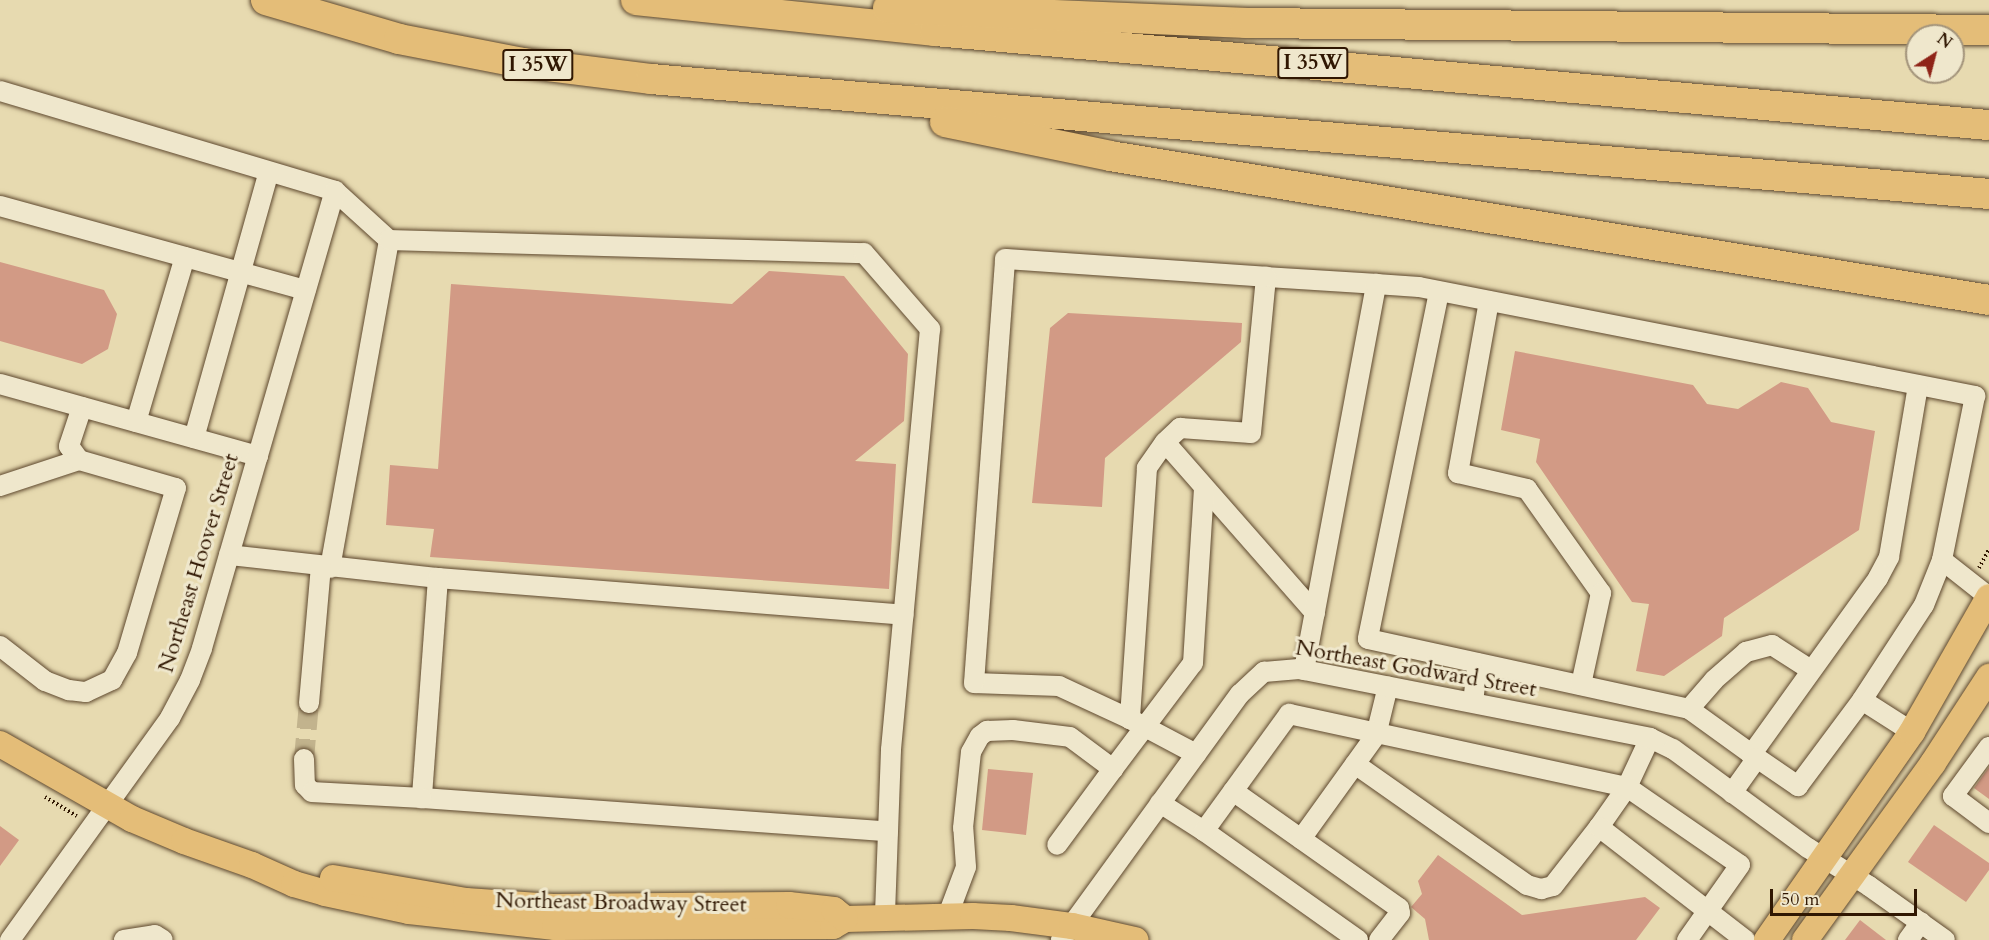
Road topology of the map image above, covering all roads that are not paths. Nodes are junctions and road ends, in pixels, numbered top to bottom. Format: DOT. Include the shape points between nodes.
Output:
graph roads {
  1 [pos="266,0"];
  2 [pos="636,0"];
  3 [pos="733,0"];
  4 [pos="1989,30"];
  5 [pos="0,92"];
  6 [pos="816,95"];
  7 [pos="1989,125"];
  8 [pos="269,172"];
  9 [pos="335,191"];
  10 [pos="1989,194"];
  11 [pos="0,206"];
  12 [pos="389,240"];
  13 [pos="185,256"];
  14 [pos="240,272"];
  15 [pos="1266,277"];
  16 [pos="1376,284"];
  17 [pos="306,290"];
  18 [pos="1439,292"];
  19 [pos="1989,300"];
  20 [pos="1489,301"];
  21 [pos="0,384"];
  22 [pos="1918,385"];
  23 [pos="82,406"];
  24 [pos="136,422"];
  25 [pos="194,438"];
  26 [pos="1165,442"];
  27 [pos="258,456"];
  28 [pos="79,460"];
  29 [pos="0,486"];
  30 [pos="1204,488"];
  31 [pos="229,555"];
  32 [pos="1942,560"];
  33 [pos="325,567"];
  34 [pos="438,578"];
  35 [pos="1989,597"];
  36 [pos="1315,613"];
  37 [pos="904,615"];
  38 [pos="0,646"];
  39 [pos="1478,663"];
  40 [pos="1304,670"];
  41 [pos="1812,670"];
  42 [pos="1989,677"];
  43 [pos="1581,685"];
  44 [pos="1388,686"];
  45 [pos="1862,700"];
  46 [pos="1473,702"];
  47 [pos="309,703"];
  48 [pos="1689,709"];
  49 [pos="1137,723"];
  50 [pos="1912,732"];
  51 [pos="1376,735"];
  52 [pos="1650,738"];
  53 [pos="0,744"];
  54 [pos="1989,747"];
  55 [pos="1196,754"];
  56 [pos="1754,757"];
  57 [pos="304,759"];
  58 [pos="1355,764"];
  59 [pos="1113,769"];
  60 [pos="1627,787"];
  61 [pos="1233,792"];
  62 [pos="1732,793"];
  63 [pos="422,798"];
  64 [pos="1160,802"];
  65 [pos="107,806"];
  66 [pos="1989,823"];
  67 [pos="1599,826"];
  68 [pos="888,831"];
  69 [pos="1204,831"];
  70 [pos="1301,839"];
  71 [pos="1057,844"];
  72 [pos="1825,859"];
  73 [pos="1851,876"];
  74 [pos="1707,911"];
  75 [pos="948,915"];
  76 [pos="885,917"];
  77 [pos="1921,922"];
  78 [pos="1066,933"];
  79 [pos="10,940"];
  80 [pos="124,940"];
  81 [pos="163,940"];
  82 [pos="1135,940"];
  83 [pos="1358,940"];
  84 [pos="1379,940"];
  85 [pos="1687,940"];
  86 [pos="1745,940"];
  87 [pos="1767,940"];
  88 [pos="1806,940"];
  89 [pos="1908,940"];
  90 [pos="1945,940"];
  1 -- 6 [label="highway, I 35W" via="399,39 523,63"];
  2 -- 7 [label="highway, I 35W" via="935,31"];
  3 -- 4 [label="highway" via="1245,23"];
  5 -- 8 [label="street"];
  6 -- 10 [label="highway, I 35W"];
  6 -- 19 [label="highway" via="1110,156"];
  8 -- 9 [label="street"];
  8 -- 14 [label="street"];
  9 -- 12 [label="street"];
  9 -- 17 [label="street, Northeast Hoover Street"];
  11 -- 13 [label="street"];
  12 -- 33 [label="street"];
  12 -- 37 [label="street" via="864,253 930,329"];
  13 -- 14 [label="street"];
  13 -- 24 [label="street"];
  14 -- 17 [label="street"];
  14 -- 25 [label="street"];
  15 -- 16 [label="street"];
  15 -- 26 [label="street" via="1251,433 1180,428"];
  15 -- 49 [label="street" via="1005,259 974,683 1059,686"];
  16 -- 18 [label="street"];
  16 -- 36 [label="street"];
  17 -- 27 [label="street, Northeast Hoover Street"];
  18 -- 20 [label="street"];
  18 -- 39 [label="street" via="1368,639"];
  20 -- 22 [label="street"];
  20 -- 43 [label="street" via="1458,473 1527,489 1601,592"];
  21 -- 23 [label="street"];
  22 -- 32 [label="street" via="1975,396"];
  22 -- 41 [label="street" via="1889,556 1878,578"];
  23 -- 24 [label="street"];
  23 -- 28 [label="street" via="69,446"];
  24 -- 25 [label="street"];
  25 -- 27 [label="street"];
  26 -- 30 [label="street"];
  26 -- 49 [label="street" via="1147,468"];
  27 -- 31 [label="street, Northeast Hoover Street"];
  28 -- 29 [label="street"];
  28 -- 38 [label="street" via="176,488 128,653 112,680 86,692 45,681"];
  30 -- 36 [label="street"];
  30 -- 49 [label="street" via="1192,663"];
  31 -- 33 [label="street"];
  31 -- 65 [label="street, Northeast Hoover Street" via="202,648 181,698"];
  32 -- 35 [label="street"];
  32 -- 45 [label="street" via="1924,605"];
  33 -- 34 [label="street"];
  33 -- 47 [label="street"];
  34 -- 37 [label="street"];
  34 -- 63 [label="street"];
  35 -- 50 [label="main road"];
  36 -- 40 [label="street"];
  37 -- 68 [label="street"];
  39 -- 43 [label="street"];
  39 -- 46 [label="street"];
  40 -- 44 [label="street, Northeast Godward Street"];
  40 -- 55 [label="street, Northeast Godward Street" via="1264,672"];
  41 -- 48 [label="street" via="1772,645 1746,652"];
  41 -- 56 [label="street"];
  42 -- 73 [label="main road"];
  43 -- 48 [label="street"];
  44 -- 46 [label="street, Northeast Godward Street"];
  44 -- 51 [label="street"];
  45 -- 50 [label="street"];
  45 -- 56 [label="street" via="1798,786"];
  46 -- 52 [label="street, Northeast Godward Street"];
  48 -- 56 [label="street"];
  49 -- 55 [label="street"];
  49 -- 59 [label="street"];
  50 -- 72 [label="main road"];
  51 -- 58 [label="street"];
  51 -- 60 [label="street"];
  51 -- 61 [label="street" via="1289,714"];
  52 -- 60 [label="street"];
  52 -- 62 [label="street, Northeast Godward Street" via="1673,749"];
  53 -- 65 [label="main road, Northeast Broadway Street"];
  54 -- 66 [label="street" via="1953,796"];
  55 -- 64 [label="street, Northeast Godward Street"];
  56 -- 62 [label="street"];
  57 -- 63 [label="street" via="305,785 312,792"];
  58 -- 67 [label="street" via="1527,885 1541,889 1553,886"];
  58 -- 70 [label="street"];
  59 -- 71 [label="street"];
  59 -- 75 [label="street" via="1075,740 1060,734 995,729 980,736 970,763 963,828 966,867"];
  60 -- 67 [label="street"];
  60 -- 74 [label="street" via="1740,865"];
  61 -- 69 [label="street"];
  61 -- 70 [label="street"];
  62 -- 72 [label="street, Northeast Godward Street"];
  63 -- 68 [label="street"];
  64 -- 69 [label="street"];
  64 -- 78 [label="street, Northeast Godward Street"];
  65 -- 76 [label="main road, Northeast Broadway Street" via="294,884 409,911 555,927 833,926 845,919"];
  65 -- 79 [label="street, Northeast Hoover Street"];
  67 -- 74 [label="street"];
  68 -- 76 [label="street"];
  69 -- 83 [label="street"];
  70 -- 84 [label="street" via="1399,908 1400,913"];
  72 -- 73 [label="street, Northeast Godward Street"];
  72 -- 87 [label="main road"];
  73 -- 77 [label="street, Northeast Godward Street"];
  73 -- 88 [label="main road"];
  74 -- 85 [label="street"];
  74 -- 86 [label="street"];
  75 -- 76 [label="main road, Northeast Broadway Street"];
  75 -- 78 [label="main road, Northeast Broadway Street" via="1011,918"];
  77 -- 89 [label="street"];
  77 -- 90 [label="street, Northeast Godward Street"];
  78 -- 82 [label="main road, Northeast Broadway Street"];
  80 -- 81 [label="street" via="155,935"];
}
